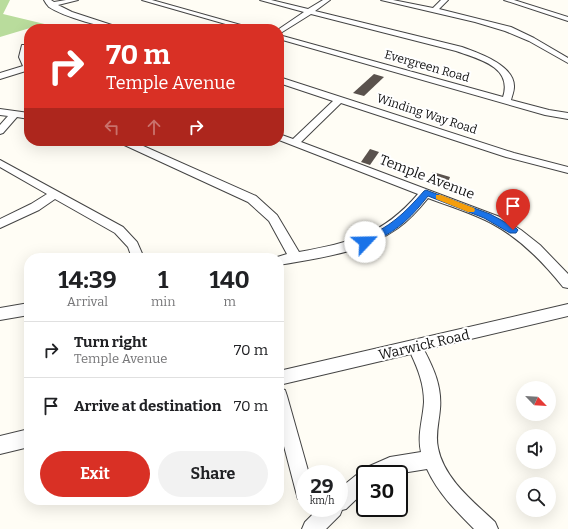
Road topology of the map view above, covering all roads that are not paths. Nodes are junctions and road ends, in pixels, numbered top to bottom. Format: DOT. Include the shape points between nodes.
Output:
graph roads {
  1 [pos="75,0"];
  2 [pos="145,0"];
  3 [pos="264,0"];
  4 [pos="327,0"];
  5 [pos="384,0"];
  6 [pos="444,0"];
  7 [pos="507,0"];
  8 [pos="49,2"];
  9 [pos="434,11"];
  10 [pos="310,12"];
  11 [pos="568,19"];
  12 [pos="104,24"];
  13 [pos="233,24"];
  14 [pos="284,29"];
  15 [pos="284,38"];
  16 [pos="568,61"];
  17 [pos="24,69"];
  18 [pos="0,76"];
  19 [pos="284,82"];
  20 [pos="339,100"];
  21 [pos="506,101"];
  22 [pos="0,112"];
  23 [pos="15,114"];
  24 [pos="24,115"];
  25 [pos="568,116"];
  26 [pos="0,131"];
  27 [pos="284,139"];
  28 [pos="294,142"];
  29 [pos="135,146"];
  30 [pos="0,163"];
  31 [pos="568,170"];
  32 [pos="426,193"];
  33 [pos="55,194"];
  34 [pos="0,224"];
  35 [pos="136,253"];
  36 [pos="295,257"];
  37 [pos="284,259"];
  38 [pos="568,283"];
  39 [pos="24,310"];
  40 [pos="568,310"];
  41 [pos="0,314"];
  42 [pos="416,347"];
  43 [pos="284,377"];
  44 [pos="284,414"];
  45 [pos="24,439"];
  46 [pos="0,445"];
  47 [pos="432,459"];
  48 [pos="298,465"];
  49 [pos="396,465"];
  50 [pos="356,486"];
  51 [pos="348,494"];
  52 [pos="324,517"];
  53 [pos="312,529"];
  54 [pos="488,529"];
  1 -- 8 [label="street"];
  2 -- 13 [label="street"];
  3 -- 10 [label="street"];
  4 -- 10 [label="street"];
  5 -- 9 [label="street"];
  6 -- 9 [label="street"];
  7 -- 11 [label="street"];
  8 -- 12 [label="street" via="61,10"];
  9 -- 16 [label="street" via="508,30 542,45"];
  10 -- 14 [label="street"];
  10 -- 21 [label="street" via="480,57 502,70 508,78 510,87"];
  15 -- 21 [label="street, Evergreen Road"];
  17 -- 18 [label="street"];
  19 -- 20 [label="street, Winding Way Road"];
  20 -- 28 [label="street"];
  20 -- 31 [label="street, Winding Way Road" via="510,155"];
  21 -- 25 [label="street, Evergreen Road"];
  22 -- 23 [label="street"];
  23 -- 24 [label="street"];
  23 -- 26 [label="street"];
  27 -- 28 [label="street, Temple Avenue"];
  28 -- 32 [label="street, Temple Avenue"];
  29 -- 36 [label="street" via="252,199 266,209 276,221"];
  30 -- 33 [label="street"];
  32 -- 36 [label="street" via="398,224 375,238 341,249"];
  32 -- 38 [label="street, Temple Avenue" via="487,216 513,230 544,255"];
  33 -- 34 [label="street"];
  33 -- 35 [label="street" via="109,223 124,234"];
  36 -- 37 [label="street"];
  39 -- 41 [label="street"];
  40 -- 42 [label="street, Warwick Road"];
  42 -- 43 [label="street, Warwick Road"];
  42 -- 47 [label="street" via="432,390 428,440"];
  44 -- 48 [label="street"];
  45 -- 46 [label="street"];
  47 -- 49 [label="street"];
  47 -- 54 [label="street" via="450,490"];
  50 -- 51 [label="street"];
  52 -- 53 [label="street"];
}
